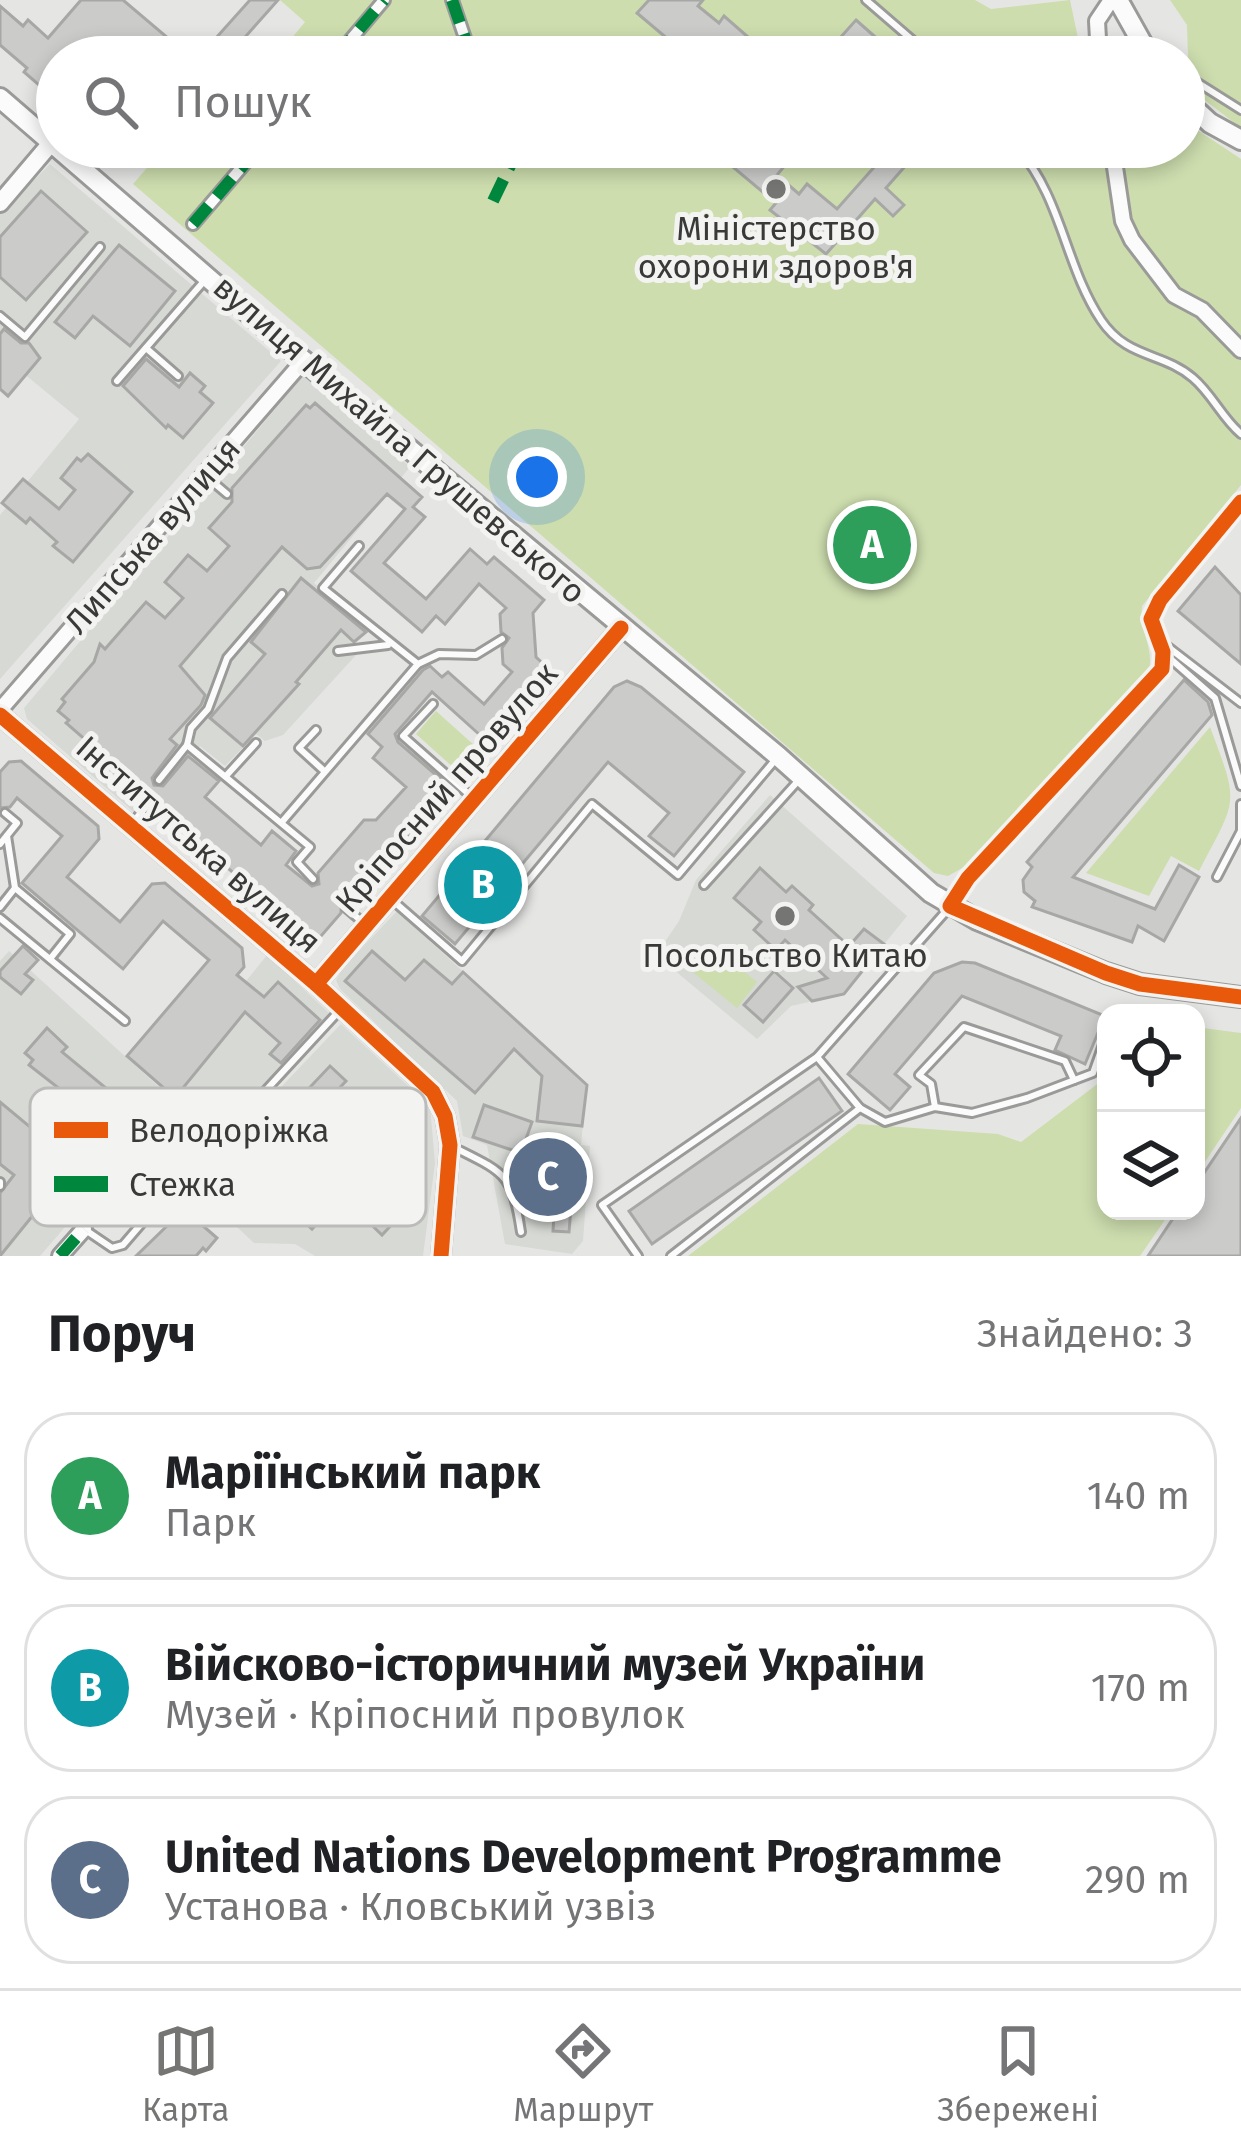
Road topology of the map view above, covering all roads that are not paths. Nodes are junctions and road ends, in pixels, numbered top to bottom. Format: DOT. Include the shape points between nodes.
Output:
graph roads {
  1 [pos="384,0"];
  2 [pos="452,0"];
  3 [pos="866,0"];
  4 [pos="1114,0"];
  5 [pos="354,36"];
  6 [pos="464,36"];
  7 [pos="908,36"];
  8 [pos="1098,36"];
  9 [pos="1137,36"];
  10 [pos="1205,87"];
  11 [pos="0,98"];
  12 [pos="1241,110"];
  13 [pos="1205,118"];
  14 [pos="36,129"];
  15 [pos="1241,140"];
  16 [pos="36,160"];
  17 [pos="81,168"];
  18 [pos="241,168"];
  19 [pos="1030,168"];
  20 [pos="1115,168"];
  21 [pos="0,202"];
  22 [pos="193,224"];
  23 [pos="100,247"];
  24 [pos="208,276"];
  25 [pos="0,316"];
  26 [pos="146,348"];
  27 [pos="1241,350"];
  28 [pos="305,359"];
  29 [pos="178,376"];
  30 [pos="117,381"];
  31 [pos="1241,434"];
  32 [pos="205,475"];
  33 [pos="227,494"];
  34 [pos="1241,502"];
  35 [pos="359,546"];
  36 [pos="282,594"];
  37 [pos="621,628"];
  38 [pos="502,639"];
  39 [pos="390,644"];
  40 [pos="1159,645"];
  41 [pos="338,650"];
  42 [pos="418,664"];
  43 [pos="1241,703"];
  44 [pos="433,704"];
  45 [pos="3,722"];
  46 [pos="316,730"];
  47 [pos="256,743"];
  48 [pos="188,745"];
  49 [pos="778,756"];
  50 [pos="323,770"];
  51 [pos="226,776"];
  52 [pos="801,777"];
  53 [pos="159,780"];
  54 [pos="1241,786"];
  55 [pos="145,797"];
  56 [pos="474,799"];
  57 [pos="1241,804"];
  58 [pos="5,813"];
  59 [pos="282,822"];
  60 [pos="131,824"];
  61 [pos="7,836"];
  62 [pos="0,844"];
  63 [pos="1217,877"];
  64 [pos="313,879"];
  65 [pos="704,885"];
  66 [pos="15,888"];
  67 [pos="390,898"];
  68 [pos="950,906"];
  69 [pos="0,907"];
  70 [pos="346,908"];
  71 [pos="0,918"];
  72 [pos="367,926"];
  73 [pos="50,959"];
  74 [pos="316,984"];
  75 [pos="1241,997"];
  76 [pos="341,1008"];
  77 [pos="125,1021"];
  78 [pos="817,1057"];
  79 [pos="1097,1062"];
  80 [pos="1074,1080"];
  81 [pos="268,1088"];
  82 [pos="935,1107"];
  83 [pos="860,1108"];
  84 [pos="449,1137"];
  85 [pos="139,1226"];
  86 [pos="84,1228"];
  87 [pos="521,1232"];
  88 [pos="60,1256"];
  89 [pos="441,1256"];
  90 [pos="638,1256"];
  91 [pos="671,1256"];
  1 -- 5 [label="street"];
  2 -- 6 [label="street"];
  3 -- 7 [label="lane"];
  4 -- 8 [label="street" via="1097,21"];
  4 -- 9 [label="main road"];
  10 -- 12 [label="lane"];
  11 -- 14 [label="main road, вулиця Михайла Грушевського"];
  13 -- 15 [label="main road"];
  16 -- 21 [label="street"];
  17 -- 24 [label="main road, вулиця Михайла Грушевського"];
  18 -- 22 [label="street"];
  19 -- 31 [label="lane" via="1058,212 1081,283 1108,331 1191,375"];
  20 -- 27 [label="street" via="1132,240 1174,295 1202,310"];
  23 -- 25 [label="lane" via="25,337"];
  24 -- 26 [label="lane"];
  24 -- 28 [label="main road, вулиця Михайла Грушевського"];
  26 -- 29 [label="lane"];
  26 -- 30 [label="lane"];
  28 -- 32 [label="street, Липська вулиця"];
  28 -- 37 [label="main road, вулиця Михайла Грушевського"];
  32 -- 33 [label="lane"];
  32 -- 45 [label="street, Липська вулиця"];
  34 -- 40 [label="street" via="1160,600 1151,619"];
  35 -- 39 [label="lane" via="323,588"];
  36 -- 48 [label="lane" via="227,658"];
  37 -- 49 [label="main road, вулиця Михайла Грушевського"];
  37 -- 56 [label="street, Кріпосний провулок"];
  38 -- 42 [label="lane" via="476,655 440,653"];
  39 -- 41 [label="lane"];
  39 -- 42 [label="lane"];
  40 -- 43 [label="lane"];
  40 -- 54 [label="lane" via="1215,698"];
  40 -- 68 [label="street" via="1162,669"];
  42 -- 50 [label="lane"];
  44 -- 56 [label="lane" via="404,736"];
  45 -- 60 [label="street, Інститутська вулиця"];
  46 -- 50 [label="lane" via="299,748"];
  47 -- 51 [label="lane"];
  48 -- 51 [label="lane"];
  48 -- 53 [label="lane"];
  49 -- 52 [label="main road, вулиця Михайла Грушевського"];
  49 -- 67 [label="lane" via="678,875 592,804 462,962"];
  50 -- 59 [label="lane"];
  51 -- 59 [label="lane"];
  52 -- 65 [label="lane"];
  52 -- 68 [label="main road, вулиця Михайла Грушевського"];
  55 -- 60 [label="lane"];
  56 -- 67 [label="street, Кріпосний провулок"];
  57 -- 63 [label="lane" via="1241,831"];
  58 -- 61 [label="lane" via="17,823"];
  59 -- 64 [label="lane" via="310,847 297,862"];
  60 -- 74 [label="street, Інститутська вулиця"];
  61 -- 62 [label="lane"];
  61 -- 66 [label="lane"];
  66 -- 69 [label="lane"];
  66 -- 73 [label="lane" via="70,934"];
  67 -- 72 [label="street, Кріпосний провулок"];
  68 -- 75 [label="main road, вулиця Михайла Грушевського" via="1141,984"];
  68 -- 78 [label="lane"];
  70 -- 72 [label="lane"];
  71 -- 73 [label="lane"];
  72 -- 74 [label="street, Кріпосний провулок"];
  73 -- 77 [label="lane"];
  74 -- 76 [label="street, Інститутська вулиця"];
  76 -- 81 [label="lane"];
  76 -- 84 [label="street, Інститутська вулиця" via="433,1092"];
  78 -- 83 [label="lane"];
  78 -- 90 [label="lane" via="602,1205"];
  79 -- 80 [label="lane" via="1093,1073"];
  80 -- 82 [label="lane" via="972,1113"];
  80 -- 82 [label="lane" via="1065,1061 964,1027 919,1075 931,1084"];
  82 -- 83 [label="lane" via="885,1122"];
  83 -- 91 [label="lane"];
  84 -- 87 [label="lane" via="506,1177"];
  84 -- 89 [label="street"];
  85 -- 86 [label="lane" via="112,1248"];
  86 -- 88 [label="street"];
}
